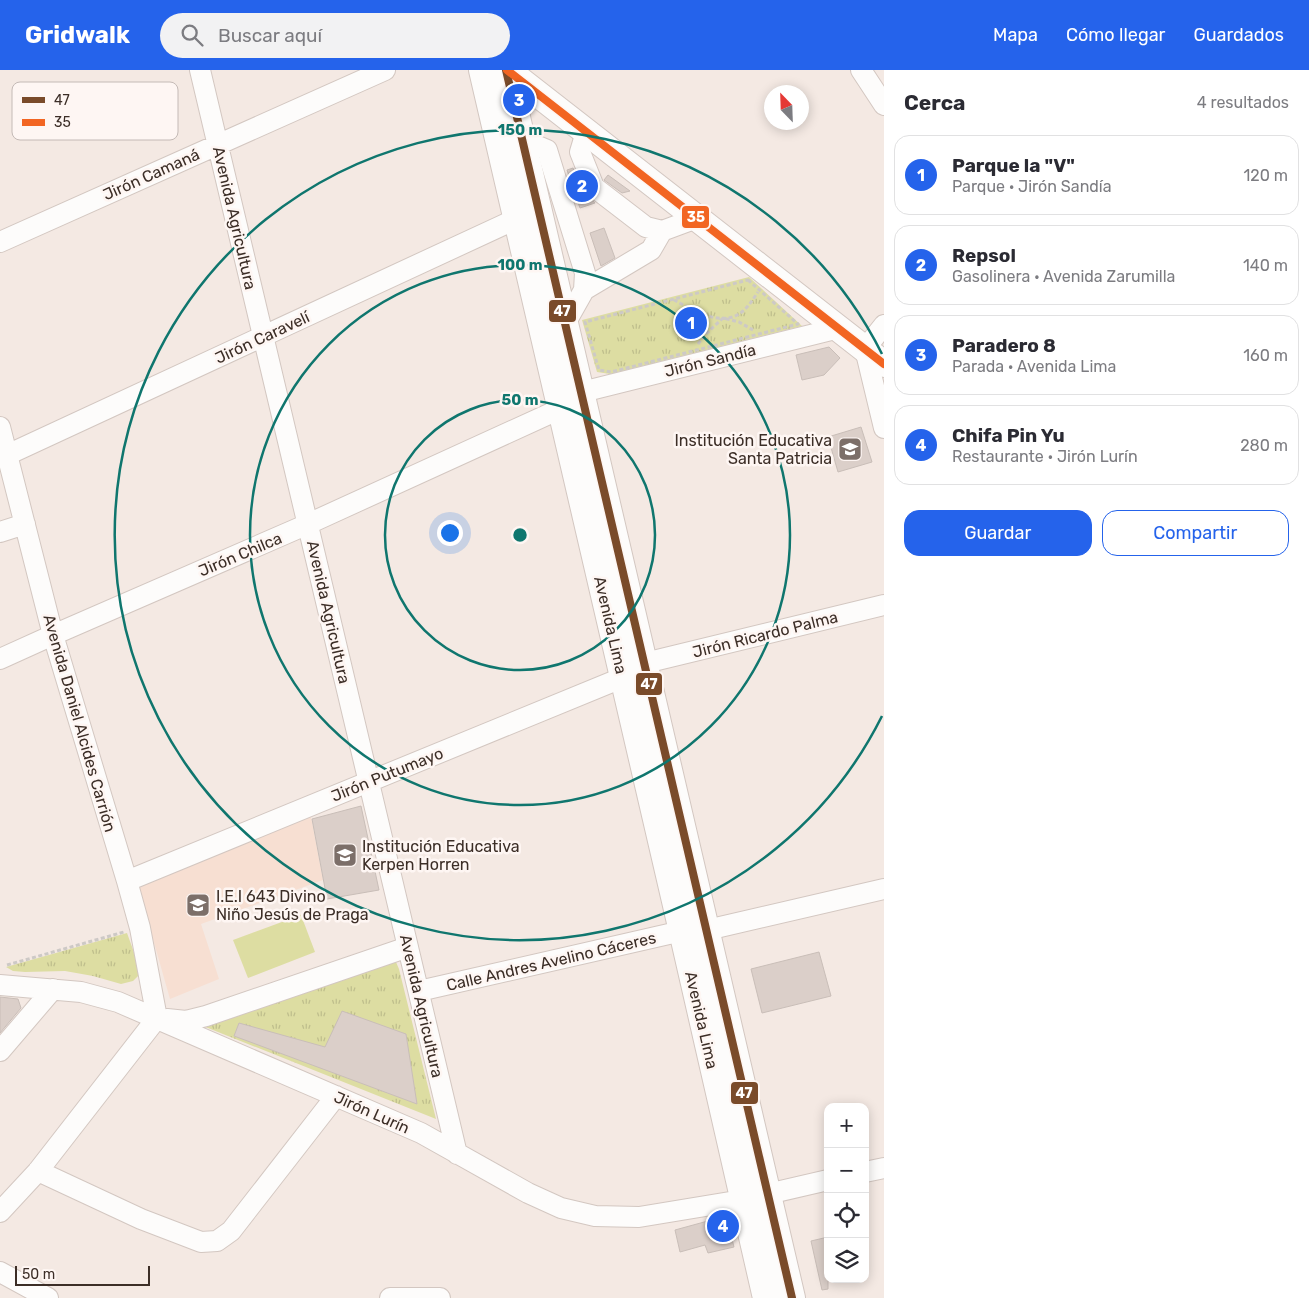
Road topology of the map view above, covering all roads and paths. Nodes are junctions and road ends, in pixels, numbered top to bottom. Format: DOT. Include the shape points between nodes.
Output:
graph roads {
  1 [pos="200,70"];
  2 [pos="385,70"];
  3 [pos="861,70"];
  4 [pos="496,71"];
  5 [pos="884,105"];
  6 [pos="523,140"];
  7 [pos="583,142"];
  8 [pos="218,144"];
  9 [pos="551,163"];
  10 [pos="697,218"];
  11 [pos="516,220"];
  12 [pos="662,231"];
  13 [pos="0,242"];
  14 [pos="584,290"];
  15 [pos="760,290"];
  16 [pos="673,299"];
  17 [pos="723,318"];
  18 [pos="566,322"];
  19 [pos="884,325"];
  20 [pos="839,328"];
  21 [pos="758,334"];
  22 [pos="263,337"];
  23 [pos="694,351"];
  24 [pos="874,356"];
  25 [pos="582,392"];
  26 [pos="560,409"];
  27 [pos="0,427"];
  28 [pos="884,428"];
  29 [pos="7,456"];
  30 [pos="24,524"];
  31 [pos="308,524"];
  32 [pos="0,532"];
  33 [pos="884,605"];
  34 [pos="52,635"];
  35 [pos="0,659"];
  36 [pos="645,664"];
  37 [pos="624,677"];
  38 [pos="369,782"];
  39 [pos="127,882"];
  40 [pos="884,889"];
  41 [pos="140,928"];
  42 [pos="695,931"];
  43 [pos="408,947"];
  44 [pos="4,978"];
  45 [pos="53,989"];
  46 [pos="419,991"];
  47 [pos="157,1018"];
  48 [pos="0,1051"];
  49 [pos="336,1096"];
  50 [pos="457,1154"];
  51 [pos="884,1168"];
  52 [pos="38,1171"];
  53 [pos="869,1171"];
  54 [pos="824,1181"];
  55 [pos="767,1194"];
  56 [pos="742,1200"];
  57 [pos="0,1212"];
  58 [pos="0,1272"];
  59 [pos="48,1298"];
  60 [pos="390,1298"];
  61 [pos="440,1298"];
  62 [pos="766,1298"];
  63 [pos="792,1298"];
  1 -- 8 [label="street, Avenida Agricultura"];
  2 -- 8 [label="street, Jirón Camaná"];
  3 -- 5 [label="street"];
  4 -- 6 [label="main road, Avenida Lima"];
  4 -- 7 [label="main road"];
  4 -- 11 [label="main road, Avenida Lima"];
  6 -- 9 [label="street" via="547,150"];
  6 -- 18 [label="main road, Avenida Lima"];
  7 -- 9 [label="street"];
  7 -- 10 [label="main road"];
  7 -- 12 [label="street" via="594,187 646,227"];
  8 -- 13 [label="street, Jirón Camaná"];
  8 -- 22 [label="street, Avenida Agricultura"];
  9 -- 14 [label="street" via="585,273"];
  10 -- 12 [label="street"];
  10 -- 20 [label="main road"];
  11 -- 22 [label="street, Jirón Caravelí"];
  11 -- 26 [label="main road, Avenida Lima"];
  12 -- 14 [label="street" via="651,250"];
  14 -- 18 [label="street"];
  15 -- 16 [label="path" via="748,280"];
  15 -- 17 [label="path" via="737,316"];
  15 -- 21 [label="path" via="798,324"];
  16 -- 17 [label="path" via="708,316"];
  16 -- 23 [label="path" via="585,322 599,370 611,372"];
  17 -- 21 [label="path" via="739,322"];
  17 -- 23 [label="path"];
  18 -- 25 [label="main road, Avenida Lima"];
  19 -- 24 [label="street"];
  20 -- 24 [label="main road"];
  20 -- 25 [label="street, Jirón Sandía"];
  21 -- 23 [label="path"];
  22 -- 29 [label="street, Jirón Caravelí"];
  22 -- 31 [label="street, Avenida Agricultura"];
  24 -- 28 [label="street"];
  25 -- 36 [label="main road, Avenida Lima"];
  26 -- 31 [label="street, Jirón Chilca"];
  26 -- 37 [label="main road, Avenida Lima"];
  27 -- 29 [label="street, Avenida Daniel Alcides Carrión"];
  29 -- 30 [label="street, Avenida Daniel Alcides Carrión"];
  30 -- 32 [label="street"];
  30 -- 34 [label="street, Avenida Daniel Alcides Carrión"];
  31 -- 34 [label="street, Jirón Chilca"];
  31 -- 38 [label="street, Avenida Agricultura"];
  33 -- 36 [label="street, Jirón Ricardo Palma"];
  34 -- 35 [label="street, Jirón Chilca"];
  34 -- 39 [label="street, Avenida Daniel Alcides Carrión"];
  36 -- 37 [label="street, Jirón Putumayo"];
  36 -- 42 [label="main road, Avenida Lima"];
  37 -- 38 [label="street, Jirón Putumayo"];
  37 -- 42 [label="main road, Avenida Lima"];
  38 -- 39 [label="street, Jirón Putumayo"];
  38 -- 43 [label="street, Avenida Agricultura"];
  39 -- 41 [label="street, Avenida Daniel Alcides Carrión"];
  40 -- 42 [label="street, Calle Andres Avelino Cáceres"];
  41 -- 44 [label="path" via="2,967"];
  41 -- 47 [label="street, Avenida Daniel Alcides Carrión"];
  42 -- 46 [label="street, Calle Andres Avelino Cáceres"];
  42 -- 55 [label="main road, Avenida Lima"];
  42 -- 56 [label="main road, Avenida Lima"];
  43 -- 46 [label="street, Avenida Agricultura"];
  43 -- 47 [label="street" via="206,1016 186,1020"];
  44 -- 45 [label="street, Jirón Lurín"];
  45 -- 47 [label="street, Jirón Lurín" via="81,992 118,1002"];
  45 -- 48 [label="street"];
  46 -- 50 [label="street, Avenida Agricultura"];
  47 -- 49 [label="street, Jirón Lurín"];
  47 -- 52 [label="street"];
  49 -- 50 [label="street, Jirón Lurín" via="420,1133"];
  49 -- 52 [label="street" via="231,1231 217,1241 201,1242"];
  50 -- 56 [label="street, Jirón Lurín" via="528,1194 561,1208 595,1216 639,1217"];
  51 -- 53 [label="street"];
  52 -- 57 [label="street"];
  54 -- 55 [label="street, Jirón Lurín"];
  55 -- 56 [label="street, Jirón Lurín"];
  55 -- 63 [label="main road, Avenida Lima"];
  56 -- 62 [label="main road, Avenida Lima"];
  58 -- 59 [label="street"];
  60 -- 61 [label="street"];
}
